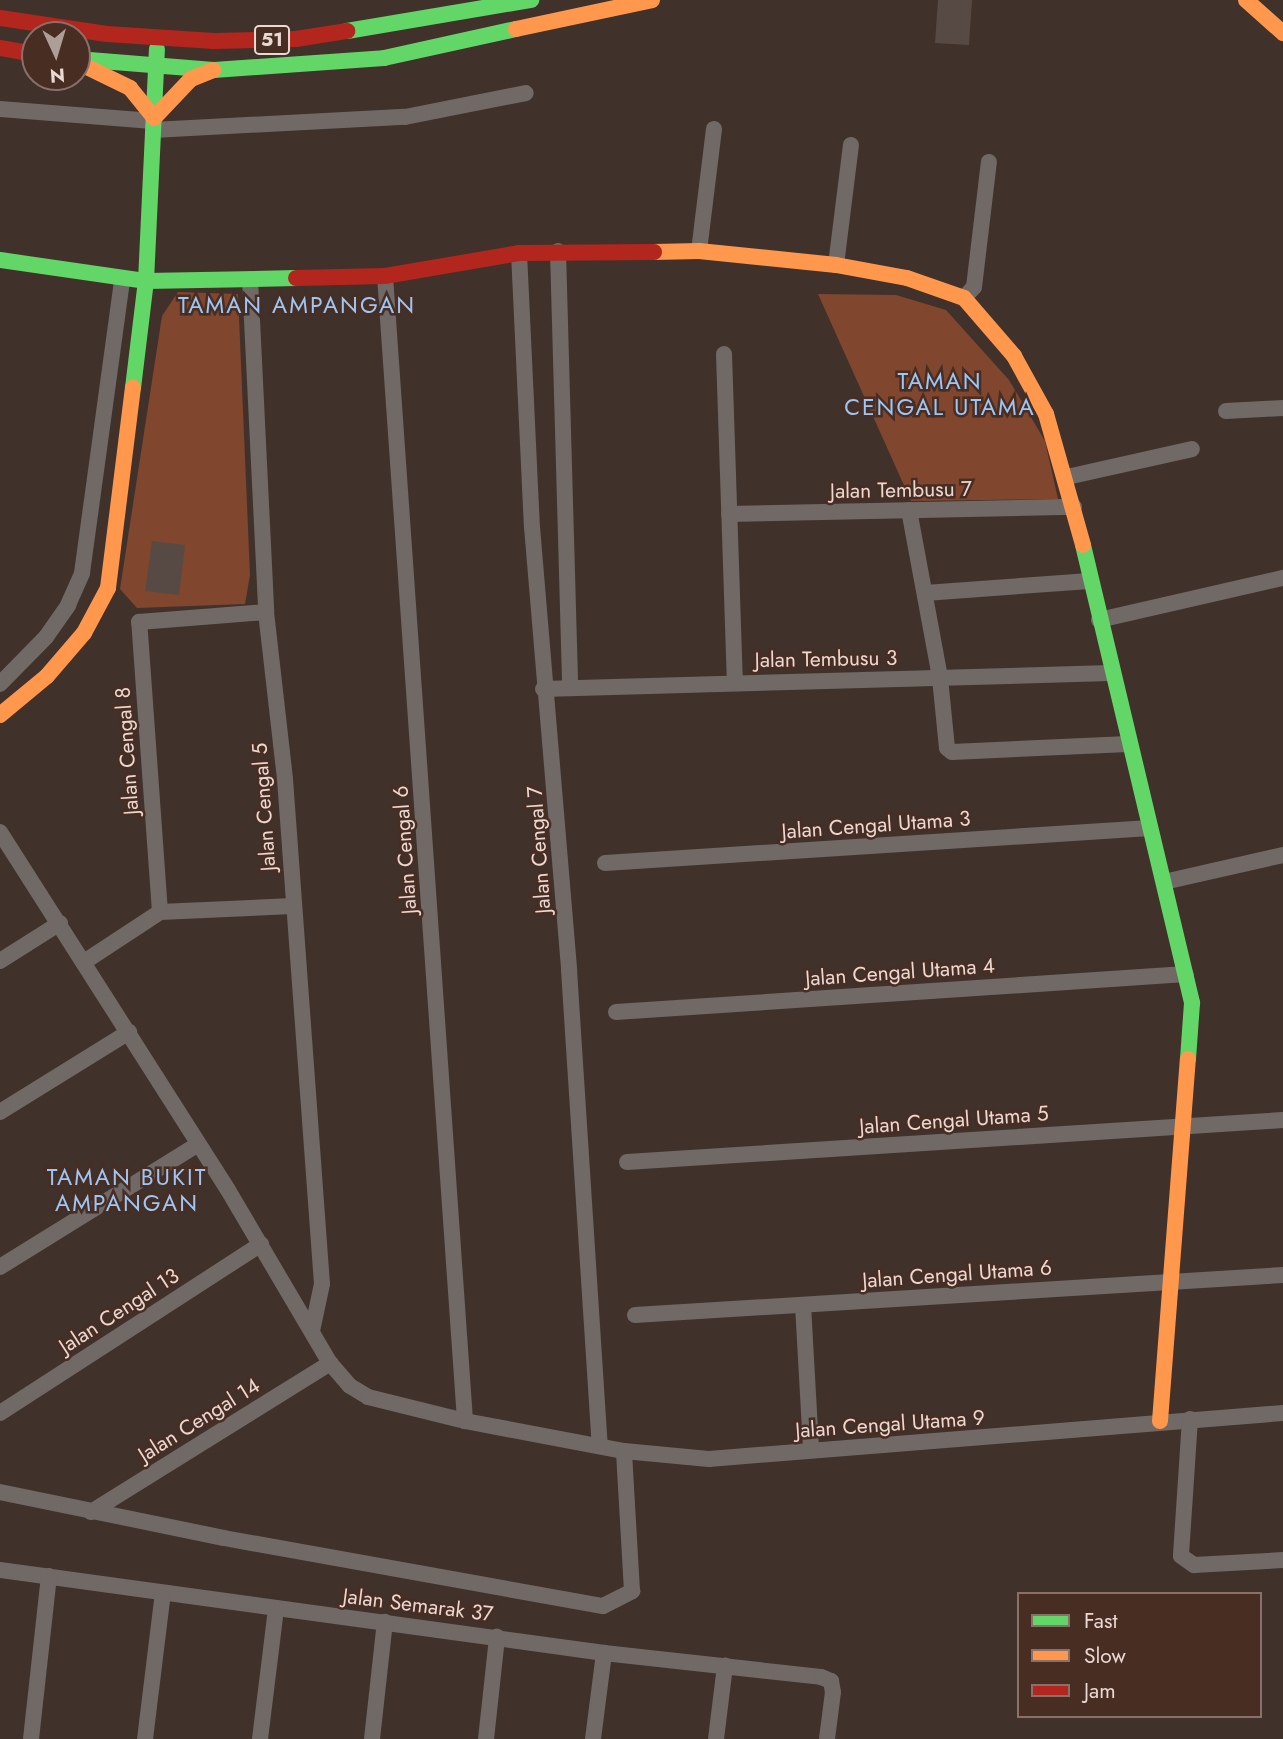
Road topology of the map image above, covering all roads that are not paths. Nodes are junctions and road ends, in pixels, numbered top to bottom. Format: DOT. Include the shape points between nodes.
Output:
graph roads {
  1 [pos="531,0"];
  2 [pos="652,0"];
  3 [pos="1246,0"];
  4 [pos="0,18"];
  5 [pos="1283,33"];
  6 [pos="157,37"];
  7 [pos="0,48"];
  8 [pos="21,52"];
  9 [pos="91,63"];
  10 [pos="156,65"];
  11 [pos="91,69"];
  12 [pos="214,70"];
  13 [pos="526,93"];
  14 [pos="0,109"];
  15 [pos="153,123"];
  16 [pos="714,129"];
  17 [pos="851,145"];
  18 [pos="989,162"];
  19 [pos="558,251"];
  20 [pos="699,251"];
  21 [pos="519,253"];
  22 [pos="0,260"];
  23 [pos="836,265"];
  24 [pos="385,276"];
  25 [pos="250,279"];
  26 [pos="122,280"];
  27 [pos="146,281"];
  28 [pos="964,298"];
  29 [pos="724,354"];
  30 [pos="1283,408"];
  31 [pos="1226,411"];
  32 [pos="1192,449"];
  33 [pos="1067,477"];
  34 [pos="1074,507"];
  35 [pos="909,510"];
  36 [pos="729,514"];
  37 [pos="1283,578"];
  38 [pos="1090,581"];
  39 [pos="925,593"];
  40 [pos="266,612"];
  41 [pos="1099,620"];
  42 [pos="1111,673"];
  43 [pos="940,678"];
  44 [pos="735,682"];
  45 [pos="0,684"];
  46 [pos="570,688"];
  47 [pos="543,689"];
  48 [pos="0,715"];
  49 [pos="1128,744"];
  50 [pos="1150,828"];
  51 [pos="0,832"];
  52 [pos="1283,855"];
  53 [pos="605,863"];
  54 [pos="1164,882"];
  55 [pos="293,906"];
  56 [pos="160,912"];
  57 [pos="60,923"];
  58 [pos="0,961"];
  59 [pos="84,962"];
  60 [pos="1186,974"];
  61 [pos="616,1012"];
  62 [pos="129,1032"];
  63 [pos="0,1112"];
  64 [pos="1283,1120"];
  65 [pos="1184,1126"];
  66 [pos="198,1144"];
  67 [pos="627,1162"];
  68 [pos="261,1244"];
  69 [pos="0,1267"];
  70 [pos="1283,1275"];
  71 [pos="1171,1282"];
  72 [pos="803,1306"];
  73 [pos="635,1315"];
  74 [pos="312,1331"];
  75 [pos="330,1363"];
  76 [pos="0,1413"];
  77 [pos="1283,1413"];
  78 [pos="1190,1419"];
  79 [pos="465,1421"];
  80 [pos="1160,1421"];
  81 [pos="600,1444"];
  82 [pos="811,1450"];
  83 [pos="624,1451"];
  84 [pos="0,1492"];
  85 [pos="91,1512"];
  86 [pos="1283,1560"];
  87 [pos="0,1570"];
  88 [pos="48,1576"];
  89 [pos="163,1592"];
  90 [pos="276,1608"];
  91 [pos="385,1622"];
  92 [pos="497,1637"];
  93 [pos="604,1653"];
  94 [pos="725,1666"];
  95 [pos="31,1739"];
  96 [pos="145,1739"];
  97 [pos="260,1739"];
  98 [pos="372,1739"];
  99 [pos="486,1739"];
  100 [pos="593,1739"];
  101 [pos="716,1739"];
  102 [pos="827,1739"];
  1 -- 6 [label="main road, 51" via="296,39"];
  2 -- 12 [label="main road, 51" via="384,58"];
  3 -- 5 [label="main road"];
  4 -- 6 [label="main road, 51"];
  6 -- 10 [label="main road"];
  7 -- 8 [label="main road"];
  9 -- 10 [label="main road, 51"];
  10 -- 12 [label="main road, 51"];
  10 -- 15 [label="main road"];
  11 -- 15 [label="main road" via="130,88"];
  12 -- 15 [label="main road" via="191,79"];
  13 -- 15 [label="street" via="405,117"];
  14 -- 15 [label="street"];
  15 -- 27 [label="main road"];
  16 -- 20 [label="street"];
  17 -- 23 [label="street"];
  18 -- 28 [label="street" via="974,286"];
  19 -- 20 [label="main road"];
  19 -- 21 [label="main road"];
  19 -- 46 [label="street"];
  20 -- 23 [label="main road"];
  21 -- 24 [label="main road"];
  21 -- 47 [label="street, Jalan Cengal 7"];
  22 -- 26 [label="main road"];
  23 -- 28 [label="main road" via="907,278"];
  24 -- 25 [label="main road"];
  24 -- 79 [label="street, Jalan Cengal 6"];
  25 -- 27 [label="main road"];
  25 -- 40 [label="street, Jalan Cengal 5"];
  26 -- 27 [label="main road"];
  26 -- 45 [label="street" via="82,573 46,637"];
  27 -- 48 [label="main road" via="108,588 85,633 47,676"];
  28 -- 33 [label="main road" via="1014,356 1046,414"];
  29 -- 36 [label="street"];
  30 -- 31 [label="street"];
  32 -- 33 [label="street"];
  33 -- 34 [label="main road"];
  34 -- 35 [label="street, Jalan Tembusu 7"];
  34 -- 38 [label="main road"];
  35 -- 36 [label="street, Jalan Tembusu 7"];
  35 -- 39 [label="street"];
  36 -- 44 [label="street"];
  37 -- 41 [label="street"];
  38 -- 39 [label="street"];
  38 -- 41 [label="main road"];
  39 -- 43 [label="street"];
  40 -- 55 [label="street, Jalan Cengal 5" via="285,779"];
  40 -- 56 [label="street, Jalan Cengal 8" via="139,622"];
  41 -- 42 [label="main road"];
  42 -- 43 [label="street, Jalan Tembusu 3"];
  42 -- 49 [label="main road"];
  43 -- 44 [label="street, Jalan Tembusu 3"];
  43 -- 49 [label="street" via="944,739 952,752"];
  44 -- 46 [label="street, Jalan Tembusu 3"];
  46 -- 47 [label="street, Jalan Tembusu 3"];
  47 -- 81 [label="street, Jalan Cengal 7" via="560,858"];
  49 -- 50 [label="main road"];
  50 -- 53 [label="street, Jalan Cengal Utama 3"];
  50 -- 54 [label="main road"];
  51 -- 57 [label="street, Jalan Cengal Utama 9"];
  52 -- 54 [label="street"];
  54 -- 60 [label="main road"];
  55 -- 56 [label="street"];
  55 -- 74 [label="street, Jalan Cengal 5" via="322,1284"];
  56 -- 59 [label="street"];
  57 -- 58 [label="street"];
  57 -- 59 [label="street, Jalan Cengal Utama 9"];
  59 -- 62 [label="street, Jalan Cengal Utama 9"];
  60 -- 61 [label="street, Jalan Cengal Utama 4"];
  60 -- 65 [label="main road" via="1192,1003"];
  62 -- 63 [label="street"];
  62 -- 66 [label="street, Jalan Cengal Utama 9"];
  64 -- 65 [label="street, Jalan Cengal Utama 5"];
  65 -- 67 [label="street, Jalan Cengal Utama 5"];
  65 -- 71 [label="main road"];
  66 -- 68 [label="street, Jalan Cengal Utama 9"];
  66 -- 69 [label="street"];
  68 -- 74 [label="street, Jalan Cengal Utama 9"];
  68 -- 76 [label="street, Jalan Cengal 13"];
  70 -- 71 [label="street, Jalan Cengal Utama 6"];
  71 -- 72 [label="street, Jalan Cengal Utama 6"];
  71 -- 80 [label="main road"];
  72 -- 73 [label="street, Jalan Cengal Utama 6"];
  72 -- 82 [label="street"];
  74 -- 75 [label="street, Jalan Cengal Utama 9"];
  75 -- 79 [label="street, Jalan Cengal Utama 9" via="350,1386 368,1397"];
  75 -- 85 [label="street, Jalan Cengal 14"];
  77 -- 78 [label="street, Jalan Cengal Utama 9"];
  78 -- 80 [label="street, Jalan Cengal Utama 9"];
  78 -- 86 [label="street" via="1181,1556 1194,1565"];
  79 -- 81 [label="street, Jalan Cengal Utama 9"];
  80 -- 82 [label="street, Jalan Cengal Utama 9"];
  81 -- 83 [label="street, Jalan Cengal Utama 9"];
  82 -- 83 [label="street, Jalan Cengal Utama 9" via="709,1458"];
  83 -- 85 [label="street" via="632,1591 603,1606"];
  84 -- 85 [label="street"];
  87 -- 88 [label="street, Jalan Semarak 37"];
  88 -- 89 [label="street, Jalan Semarak 37"];
  88 -- 95 [label="street"];
  89 -- 90 [label="street, Jalan Semarak 37"];
  89 -- 96 [label="street"];
  90 -- 91 [label="street, Jalan Semarak 37"];
  90 -- 97 [label="street"];
  91 -- 92 [label="street, Jalan Semarak 37"];
  91 -- 98 [label="street"];
  92 -- 93 [label="street, Jalan Semarak 37"];
  92 -- 99 [label="street"];
  93 -- 94 [label="street, Jalan Semarak 37"];
  93 -- 100 [label="street"];
  94 -- 101 [label="street"];
  94 -- 102 [label="street, Jalan Semarak 37" via="831,1681"];
}
